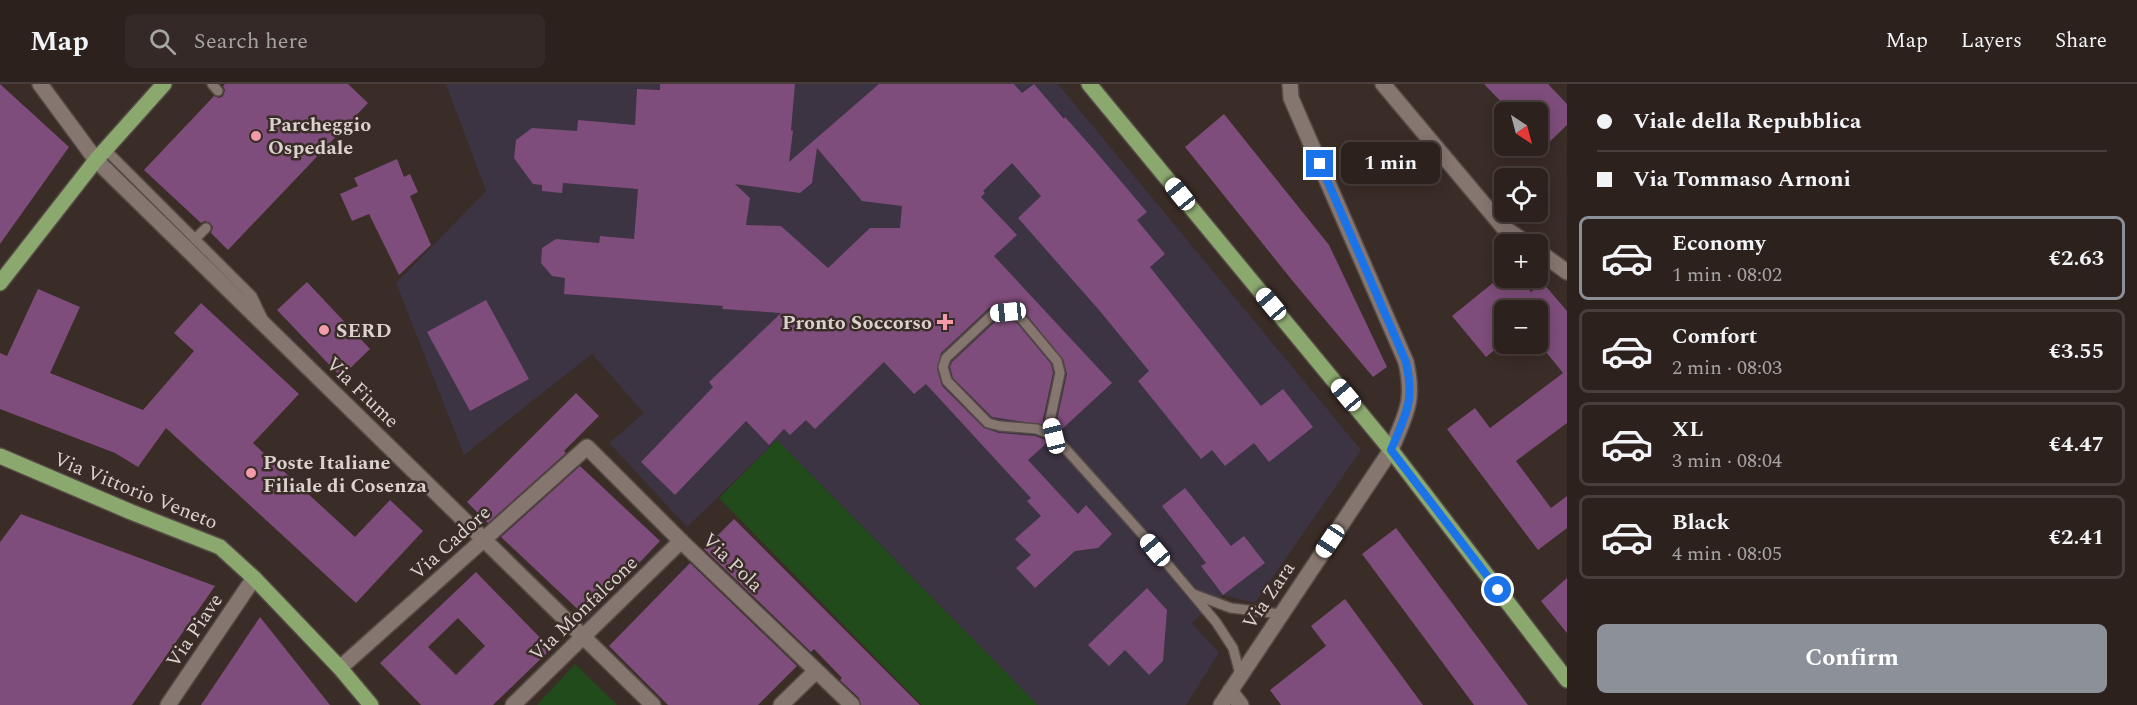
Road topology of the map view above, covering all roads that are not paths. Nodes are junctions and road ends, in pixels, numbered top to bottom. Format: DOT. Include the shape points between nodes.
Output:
graph roads {
  1 [pos="40,84"];
  2 [pos="164,84"];
  3 [pos="1089,84"];
  4 [pos="1290,84"];
  5 [pos="1383,84"];
  6 [pos="100,154"];
  7 [pos="206,228"];
  8 [pos="1513,234"];
  9 [pos="195,239"];
  10 [pos="1548,258"];
  11 [pos="1567,272"];
  12 [pos="0,283"];
  13 [pos="268,329"];
  14 [pos="1054,436"];
  15 [pos="587,447"];
  16 [pos="1391,450"];
  17 [pos="0,456"];
  18 [pos="485,540"];
  19 [pos="681,541"];
  20 [pos="254,578"];
  21 [pos="1191,593"];
  22 [pos="1280,614"];
  23 [pos="583,637"];
  24 [pos="340,668"];
  25 [pos="816,671"];
  26 [pos="1240,674"];
  27 [pos="1567,680"];
  28 [pos="1230,691"];
  29 [pos="168,705"];
  30 [pos="371,705"];
  31 [pos="513,705"];
  32 [pos="653,705"];
  33 [pos="781,705"];
  34 [pos="852,705"];
  35 [pos="1221,705"];
  36 [pos="1241,705"];
  1 -- 6 [label="street, Via Fiume"];
  2 -- 6 [label="main road"];
  3 -- 16 [label="main road"];
  4 -- 16 [label="street, Via Zara" via="1291,98 1406,362 1411,384 1409,405"];
  5 -- 8 [label="street" via="1503,227"];
  6 -- 9 [label="lane"];
  6 -- 12 [label="main road"];
  6 -- 13 [label="street, Via Fiume"];
  7 -- 9 [label="lane"];
  9 -- 13 [label="lane" via="252,296"];
  10 -- 11 [label="street"];
  13 -- 18 [label="street, Via Fiume"];
  14 -- 14 [label="lane" via="1050,420 1060,373 1057,361 1021,318 1008,312 994,314 946,358 946,381 988,423 1037,429"];
  14 -- 21 [label="lane"];
  15 -- 18 [label="street, Via Cadore"];
  15 -- 19 [label="street, Via Pola"];
  16 -- 22 [label="street, Via Zara"];
  16 -- 27 [label="main road"];
  17 -- 20 [label="main road, Via Vittorio Veneto" via="220,547"];
  18 -- 23 [label="street, Via Fiume"];
  18 -- 24 [label="street, Via Cadore"];
  19 -- 23 [label="street, Via Monfalcone"];
  19 -- 25 [label="street, Via Pola"];
  20 -- 24 [label="main road, Via Vittorio Veneto"];
  20 -- 29 [label="street, Via Piave"];
  21 -- 22 [label="lane" via="1231,608"];
  21 -- 26 [label="lane" via="1233,648"];
  22 -- 26 [label="street, Via Zara"];
  23 -- 31 [label="street, Via Monfalcone"];
  23 -- 32 [label="street, Via Fiume"];
  24 -- 30 [label="main road, Via Vittorio Veneto"];
  25 -- 33 [label="street"];
  25 -- 34 [label="street, Via Pola"];
  26 -- 28 [label="street, Via Zara"];
  28 -- 35 [label="street, Via Zara"];
  28 -- 36 [label="street"];
}
